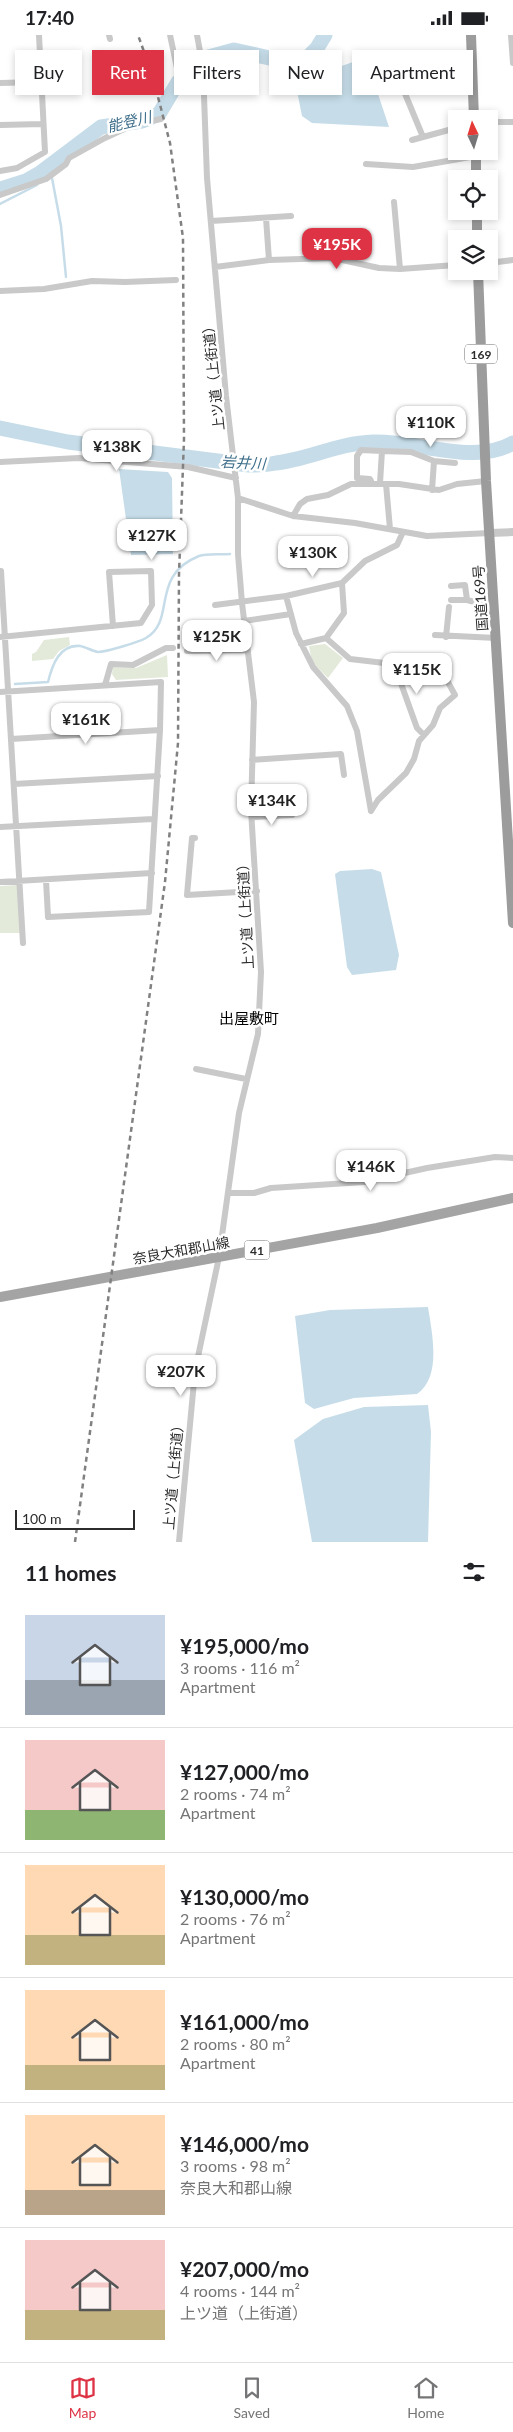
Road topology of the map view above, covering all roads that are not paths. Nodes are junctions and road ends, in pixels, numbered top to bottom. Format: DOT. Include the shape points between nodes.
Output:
graph roads {
  1 [pos="39,35"];
  2 [pos="170,35"];
  3 [pos="197,35"];
  4 [pos="471,35"];
  5 [pos="510,35"];
  6 [pos="39,50"];
  7 [pos="174,54"];
  8 [pos="513,63"];
  9 [pos="0,83"];
  10 [pos="15,83"];
  11 [pos="41,95"];
  12 [pos="406,95"];
  13 [pos="474,110"];
  14 [pos="161,119"];
  15 [pos="498,122"];
  16 [pos="513,122"];
  17 [pos="43,123"];
  18 [pos="0,125"];
  19 [pos="448,130"];
  20 [pos="423,137"];
  21 [pos="412,140"];
  22 [pos="448,160"];
  23 [pos="366,164"];
  24 [pos="0,171"];
  25 [pos="0,195"];
  26 [pos="394,202"];
  27 [pos="291,216"];
  28 [pos="266,218"];
  29 [pos="210,221"];
  30 [pos="269,260"];
  31 [pos="513,260"];
  32 [pos="498,262"];
  33 [pos="448,266"];
  34 [pos="215,267"];
  35 [pos="400,269"];
  36 [pos="176,280"];
  37 [pos="478,280"];
  38 [pos="0,291"];
  39 [pos="382,451"];
  40 [pos="434,461"];
  41 [pos="0,463"];
  42 [pos="455,463"];
  43 [pos="236,478"];
  44 [pos="486,481"];
  45 [pos="371,483"];
  46 [pos="383,483"];
  47 [pos="432,490"];
  48 [pos="238,498"];
  49 [pos="293,516"];
  50 [pos="390,529"];
  51 [pos="404,532"];
  52 [pos="513,532"];
  53 [pos="490,533"];
  54 [pos="0,571"];
  55 [pos="342,583"];
  56 [pos="451,585"];
  57 [pos="1,588"];
  58 [pos="286,596"];
  59 [pos="467,600"];
  60 [pos="242,603"];
  61 [pos="215,605"];
  62 [pos="494,607"];
  63 [pos="291,614"];
  64 [pos="244,621"];
  65 [pos="113,626"];
  66 [pos="435,635"];
  67 [pos="2,637"];
  68 [pos="446,637"];
  69 [pos="326,638"];
  70 [pos="496,638"];
  71 [pos="301,644"];
  72 [pos="173,649"];
  73 [pos="247,649"];
  74 [pos="187,651"];
  75 [pos="394,665"];
  76 [pos="105,685"];
  77 [pos="8,691"];
  78 [pos="0,692"];
  79 [pos="160,730"];
  80 [pos="424,735"];
  81 [pos="11,739"];
  82 [pos="252,760"];
  83 [pos="508,762"];
  84 [pos="344,775"];
  85 [pos="158,776"];
  86 [pos="14,784"];
  87 [pos="292,815"];
  88 [pos="252,817"];
  89 [pos="153,819"];
  90 [pos="0,827"];
  91 [pos="16,827"];
  92 [pos="195,838"];
  93 [pos="152,873"];
  94 [pos="46,880"];
  95 [pos="20,881"];
  96 [pos="0,882"];
  97 [pos="257,891"];
  98 [pos="513,923"];
  99 [pos="23,943"];
  100 [pos="196,1069"];
  101 [pos="246,1079"];
  102 [pos="513,1158"];
  103 [pos="229,1193"];
  104 [pos="513,1198"];
  105 [pos="219,1257"];
  106 [pos="0,1297"];
  107 [pos="180,1542"];
  1 -- 6 [label="street"];
  2 -- 7 [label="street"];
  3 -- 29 [label="street, 上ツ道（上街道）" via="203,66"];
  4 -- 13 [label="highway"];
  5 -- 8 [label="street"];
  9 -- 10 [label="street"];
  11 -- 17 [label="street"];
  12 -- 20 [label="street"];
  14 -- 25 [label="street" via="136,124 105,138 69,158 46,179"];
  15 -- 16 [label="street"];
  17 -- 18 [label="street"];
  17 -- 24 [label="street" via="45,152 17,168"];
  19 -- 20 [label="street"];
  20 -- 21 [label="street"];
  22 -- 23 [label="street" via="413,167"];
  26 -- 35 [label="street"];
  27 -- 28 [label="street"];
  28 -- 29 [label="street"];
  28 -- 30 [label="street"];
  29 -- 34 [label="street, 上ツ道（上街道）"];
  30 -- 34 [label="street"];
  30 -- 35 [label="street" via="332,258 378,268"];
  31 -- 32 [label="street"];
  33 -- 35 [label="street"];
  34 -- 43 [label="street, 上ツ道（上街道）"];
  36 -- 38 [label="street" via="92,281 44,289"];
  37 -- 44 [label="highway, 国道169号 / 169"];
  39 -- 40 [label="street" via="411,452"];
  39 -- 45 [label="street" via="361,450 357,456 357,478 370,479"];
  39 -- 46 [label="street"];
  40 -- 42 [label="street"];
  40 -- 47 [label="street"];
  41 -- 43 [label="street" via="79,458 188,467"];
  43 -- 48 [label="street, 上ツ道（上街道）"];
  44 -- 47 [label="street"];
  44 -- 53 [label="highway, 国道169号 / 169"];
  45 -- 46 [label="street"];
  45 -- 49 [label="street" via="351,484 328,495 307,499"];
  46 -- 47 [label="street"];
  46 -- 50 [label="street"];
  48 -- 49 [label="street"];
  48 -- 60 [label="street, 上ツ道（上街道）"];
  49 -- 50 [label="street"];
  50 -- 51 [label="street"];
  51 -- 53 [label="street" via="427,536"];
  51 -- 55 [label="street" via="397,545 365,561"];
  52 -- 53 [label="street"];
  53 -- 62 [label="highway, 国道169号 / 169"];
  54 -- 57 [label="street"];
  55 -- 58 [label="street"];
  55 -- 69 [label="street" via="344,613"];
  56 -- 59 [label="street" via="465,585"];
  57 -- 67 [label="street"];
  58 -- 60 [label="street"];
  58 -- 63 [label="street"];
  59 -- 62 [label="street"];
  59 -- 68 [label="street" via="450,604"];
  60 -- 61 [label="street"];
  60 -- 64 [label="street, 上ツ道（上街道）"];
  62 -- 70 [label="highway, 国道169号 / 169"];
  63 -- 64 [label="street"];
  63 -- 71 [label="street"];
  64 -- 73 [label="street, 上ツ道（上街道）"];
  65 -- 65 [label="street" via="141,623 152,605 151,571 109,572"];
  65 -- 67 [label="street"];
  66 -- 68 [label="street"];
  67 -- 77 [label="street"];
  68 -- 70 [label="street"];
  69 -- 71 [label="street"];
  69 -- 75 [label="street" via="350,659"];
  70 -- 83 [label="highway, 国道169号 / 169"];
  71 -- 80 [label="street" via="313,667 347,706 357,731 371,811 406,773"];
  72 -- 76 [label="street" via="166,648 133,665 111,664"];
  73 -- 74 [label="street"];
  73 -- 82 [label="street, 上ツ道（上街道）" via="254,702"];
  75 -- 80 [label="street" via="417,728"];
  75 -- 80 [label="street" via="419,667 429,662 438,664 455,695 440,709"];
  76 -- 77 [label="street"];
  76 -- 79 [label="street" via="161,682"];
  77 -- 78 [label="street"];
  77 -- 81 [label="street"];
  79 -- 81 [label="street"];
  79 -- 85 [label="street"];
  81 -- 86 [label="street"];
  82 -- 84 [label="street" via="341,754"];
  82 -- 88 [label="street, 上ツ道（上街道）"];
  83 -- 98 [label="highway, 国道169号 / 169"];
  85 -- 86 [label="street"];
  85 -- 89 [label="street"];
  86 -- 91 [label="street"];
  87 -- 88 [label="street"];
  88 -- 97 [label="street, 上ツ道（上街道）"];
  89 -- 91 [label="street"];
  89 -- 93 [label="street"];
  90 -- 91 [label="street"];
  91 -- 95 [label="street"];
  92 -- 97 [label="street" via="192,838 187,895"];
  93 -- 94 [label="street"];
  93 -- 94 [label="street" via="149,912 48,917"];
  94 -- 95 [label="street"];
  95 -- 96 [label="street"];
  95 -- 99 [label="street"];
  97 -- 101 [label="street, 上ツ道（上街道）" via="260,1001 258,1034"];
  100 -- 101 [label="street"];
  101 -- 103 [label="street, 上ツ道（上街道）" via="238,1113"];
  102 -- 103 [label="street" via="495,1157 364,1182"];
  103 -- 105 [label="street, 上ツ道（上街道）"];
  104 -- 105 [label="main road, 奈良大和郡山線 / 41" via="377,1228"];
  105 -- 106 [label="main road, 奈良大和郡山線 / 41"];
  105 -- 107 [label="street, 上ツ道（上街道）" via="194,1371"];
}
